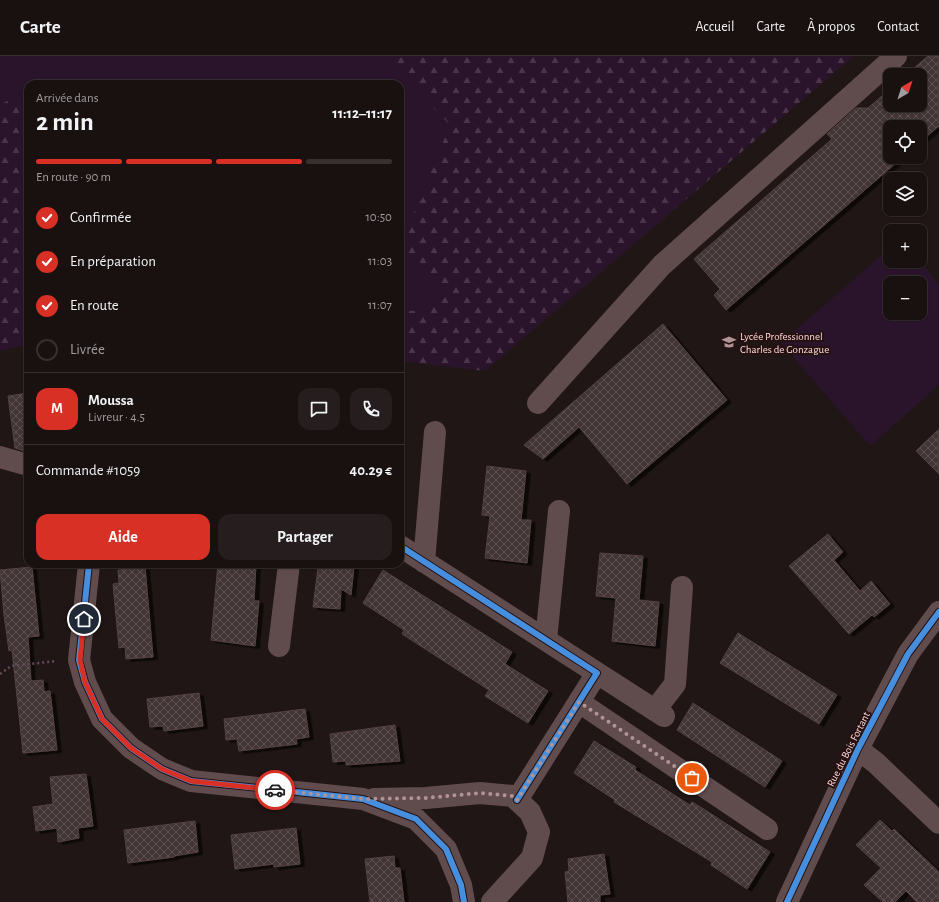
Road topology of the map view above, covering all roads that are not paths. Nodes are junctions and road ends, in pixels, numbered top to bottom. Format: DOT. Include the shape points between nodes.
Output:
graph roads {
  1 [pos="896,56"];
  2 [pos="538,403"];
  3 [pos="435,432"];
  4 [pos="0,457"];
  5 [pos="24,464"];
  6 [pos="559,511"];
  7 [pos="404,549"];
  8 [pos="424,562"];
  9 [pos="89,568"];
  10 [pos="288,568"];
  11 [pos="682,587"];
  12 [pos="939,612"];
  13 [pos="546,640"];
  14 [pos="278,646"];
  15 [pos="597,673"];
  16 [pos="579,702"];
  17 [pos="858,749"];
  18 [pos="363,799"];
  19 [pos="517,800"];
  20 [pos="939,823"];
  21 [pos="768,829"];
  22 [pos="464,902"];
  23 [pos="492,902"];
  24 [pos="787,902"];
  1 -- 2 [label="street" via="662,264"];
  3 -- 8 [label="street"];
  4 -- 5 [label="street"];
  6 -- 13 [label="street"];
  7 -- 8 [label="street"];
  8 -- 13 [label="street"];
  9 -- 18 [label="street" via="80,660 85,682 102,719 131,748 162,769 191,781"];
  10 -- 14 [label="street"];
  11 -- 15 [label="street" via="675,684 659,713"];
  12 -- 17 [label="street, Rue du Bois Fortant" via="908,654"];
  13 -- 15 [label="street"];
  15 -- 16 [label="street"];
  16 -- 19 [label="street"];
  16 -- 21 [label="street"];
  17 -- 20 [label="street"];
  17 -- 24 [label="street, Rue du Bois Fortant"];
  18 -- 19 [label="street" via="426,798 480,793 513,796"];
  18 -- 22 [label="street" via="416,819 446,849 461,885"];
  19 -- 23 [label="street" via="530,812 539,832 532,858"];
}
